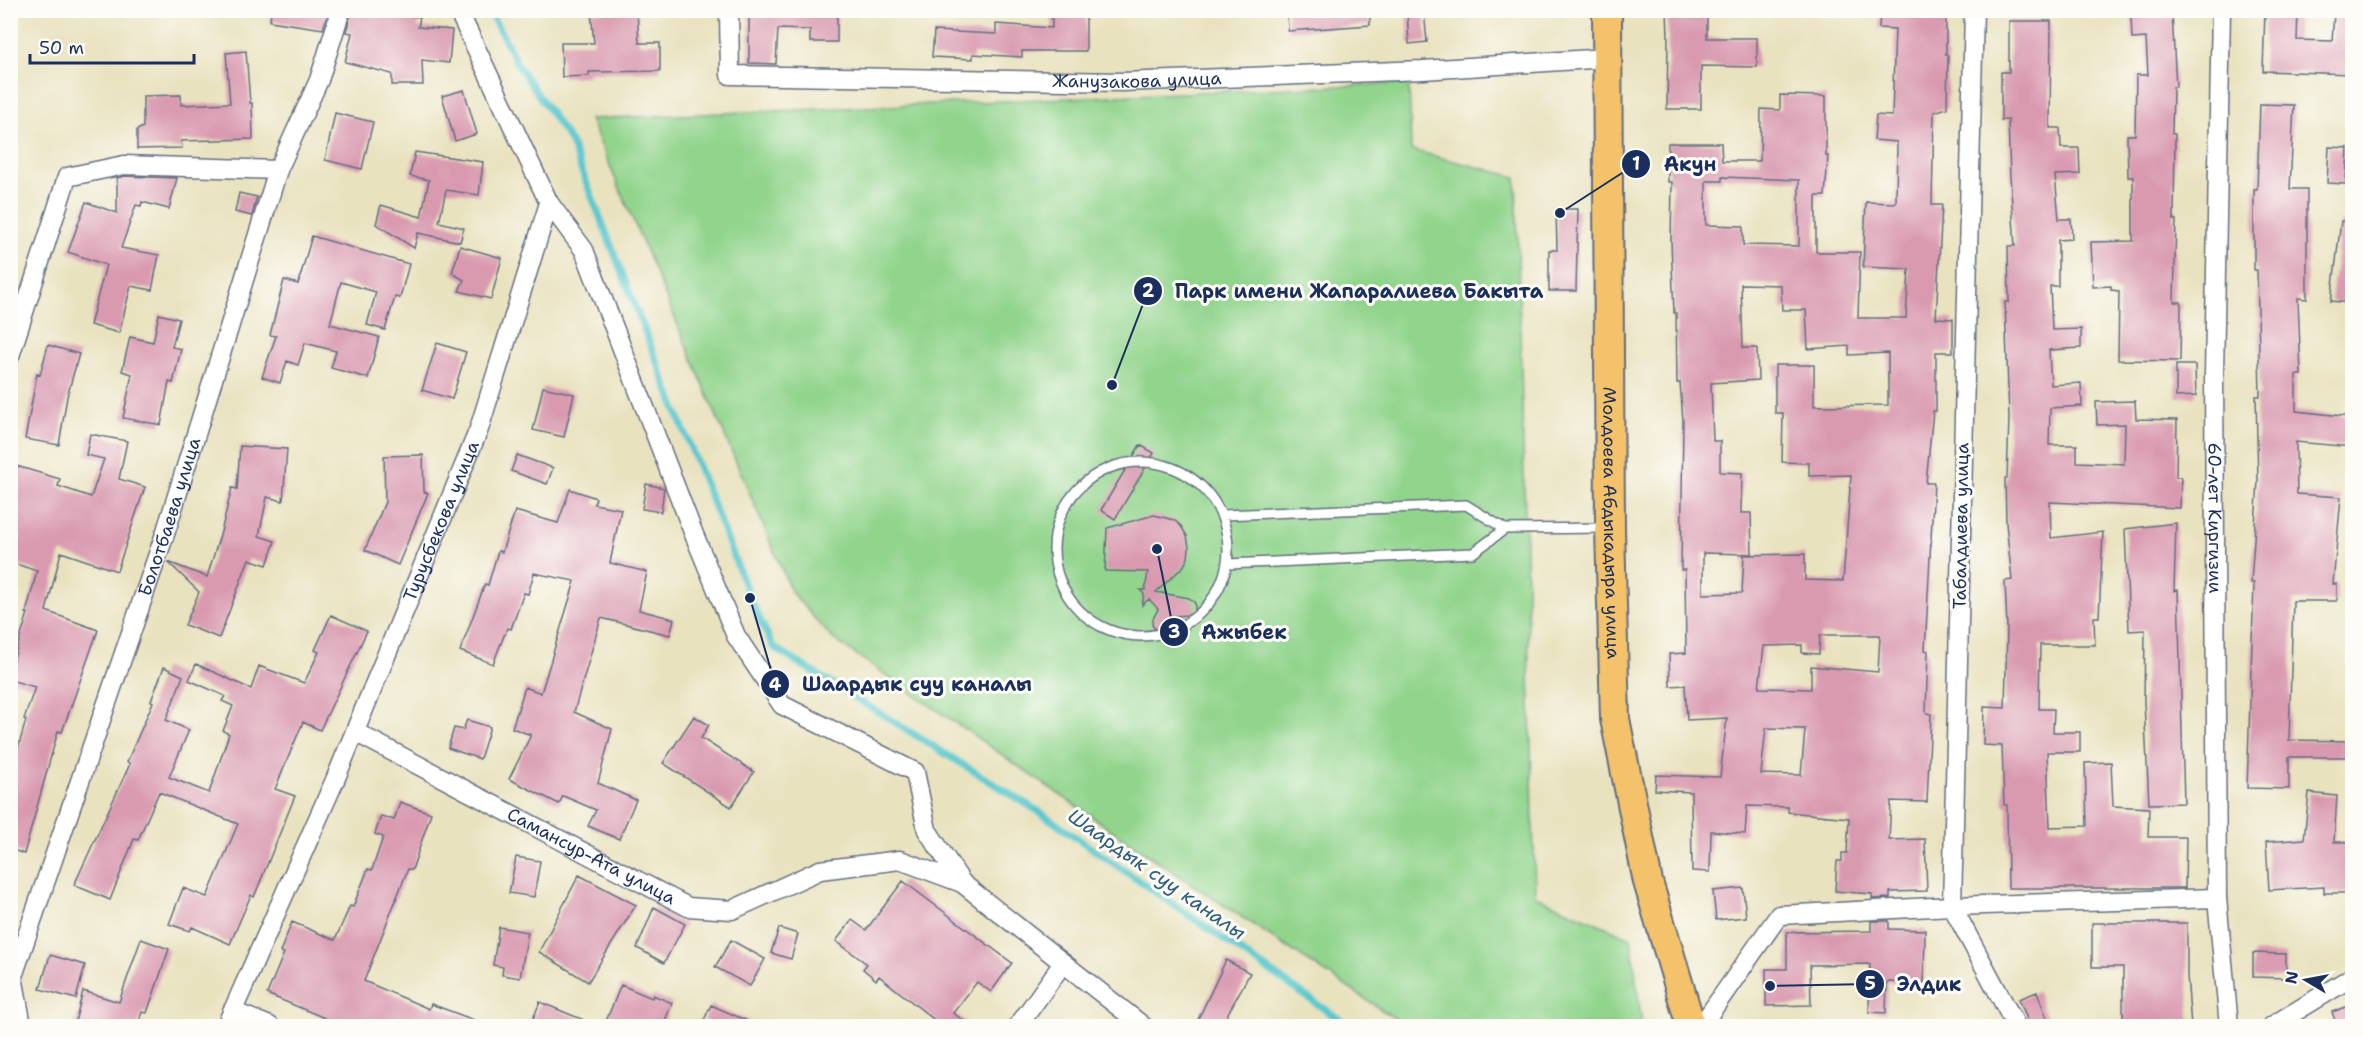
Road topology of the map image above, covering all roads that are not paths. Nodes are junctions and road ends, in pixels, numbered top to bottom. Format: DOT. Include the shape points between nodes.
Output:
graph roads {
  1 [pos="341,10"];
  2 [pos="458,10"];
  3 [pos="729,10"];
  4 [pos="1607,10"];
  5 [pos="1974,10"];
  6 [pos="2221,10"];
  7 [pos="1608,58"];
  8 [pos="278,170"];
  9 [pos="549,203"];
  10 [pos="10,356"];
  11 [pos="1222,515"];
  12 [pos="1505,528"];
  13 [pos="1610,528"];
  14 [pos="1227,564"];
  15 [pos="355,732"];
  16 [pos="962,883"];
  17 [pos="2217,898"];
  18 [pos="1952,906"];
  19 [pos="1063,963"];
  20 [pos="2352,977"];
  21 [pos="229,1019"];
  22 [pos="22,1026"];
  23 [pos="270,1026"];
  24 [pos="1018,1026"];
  25 [pos="1143,1026"];
  26 [pos="1691,1026"];
  27 [pos="1701,1026"];
  28 [pos="2016,1026"];
  29 [pos="2229,1026"];
  30 [pos="2273,1026"];
  1 -- 8 [label="street, Болотбаева улица" via="319,80"];
  2 -- 9 [label="street"];
  3 -- 7 [label="street, Жанузакова улица" via="730,75 1122,82"];
  4 -- 7 [label="main road, Молдоева Абдыкадыра улица"];
  5 -- 18 [label="street, Табалдиева улица"];
  6 -- 17 [label="street, 60-лет Киргизии" via="2214,374"];
  7 -- 13 [label="main road, Молдоева Абдыкадыра улица"];
  8 -- 10 [label="street" via="124,165 66,177"];
  8 -- 22 [label="street, Болотбаева улица" via="166,531 13,976"];
  9 -- 15 [label="street, Турусбекова улица" via="479,429"];
  9 -- 16 [label="street" via="584,250 735,636 782,705 915,772 927,830"];
  11 -- 12 [label="lane" via="1466,505"];
  11 -- 14 [label="lane" via="1228,539"];
  11 -- 14 [label="lane" via="1209,494 1183,473 1143,462 1119,465 1096,474 1077,490 1063,511 1055,534 1055,559 1061,584 1086,616 1115,632 1139,636 1164,633 1186,624 1206,608 1220,587"];
  12 -- 13 [label="lane"];
  12 -- 14 [label="lane" via="1473,553"];
  13 -- 26 [label="main road, Молдоева Абдыкадыра улица" via="1615,719 1648,882"];
  15 -- 16 [label="street, Самансур-Ата улица" via="688,907 732,910 820,870 900,860"];
  15 -- 21 [label="street, Турусбекова улица"];
  16 -- 19 [label="street, Самансур-Ата улица"];
  17 -- 18 [label="street"];
  17 -- 29 [label="street, 60-лет Киргизии"];
  18 -- 27 [label="street" via="1779,915"];
  18 -- 28 [label="street, Табалдиева улица"];
  19 -- 24 [label="street"];
  19 -- 25 [label="street, Самансур-Ата улица"];
  20 -- 30 [label="street"];
  21 -- 23 [label="street"];
}
